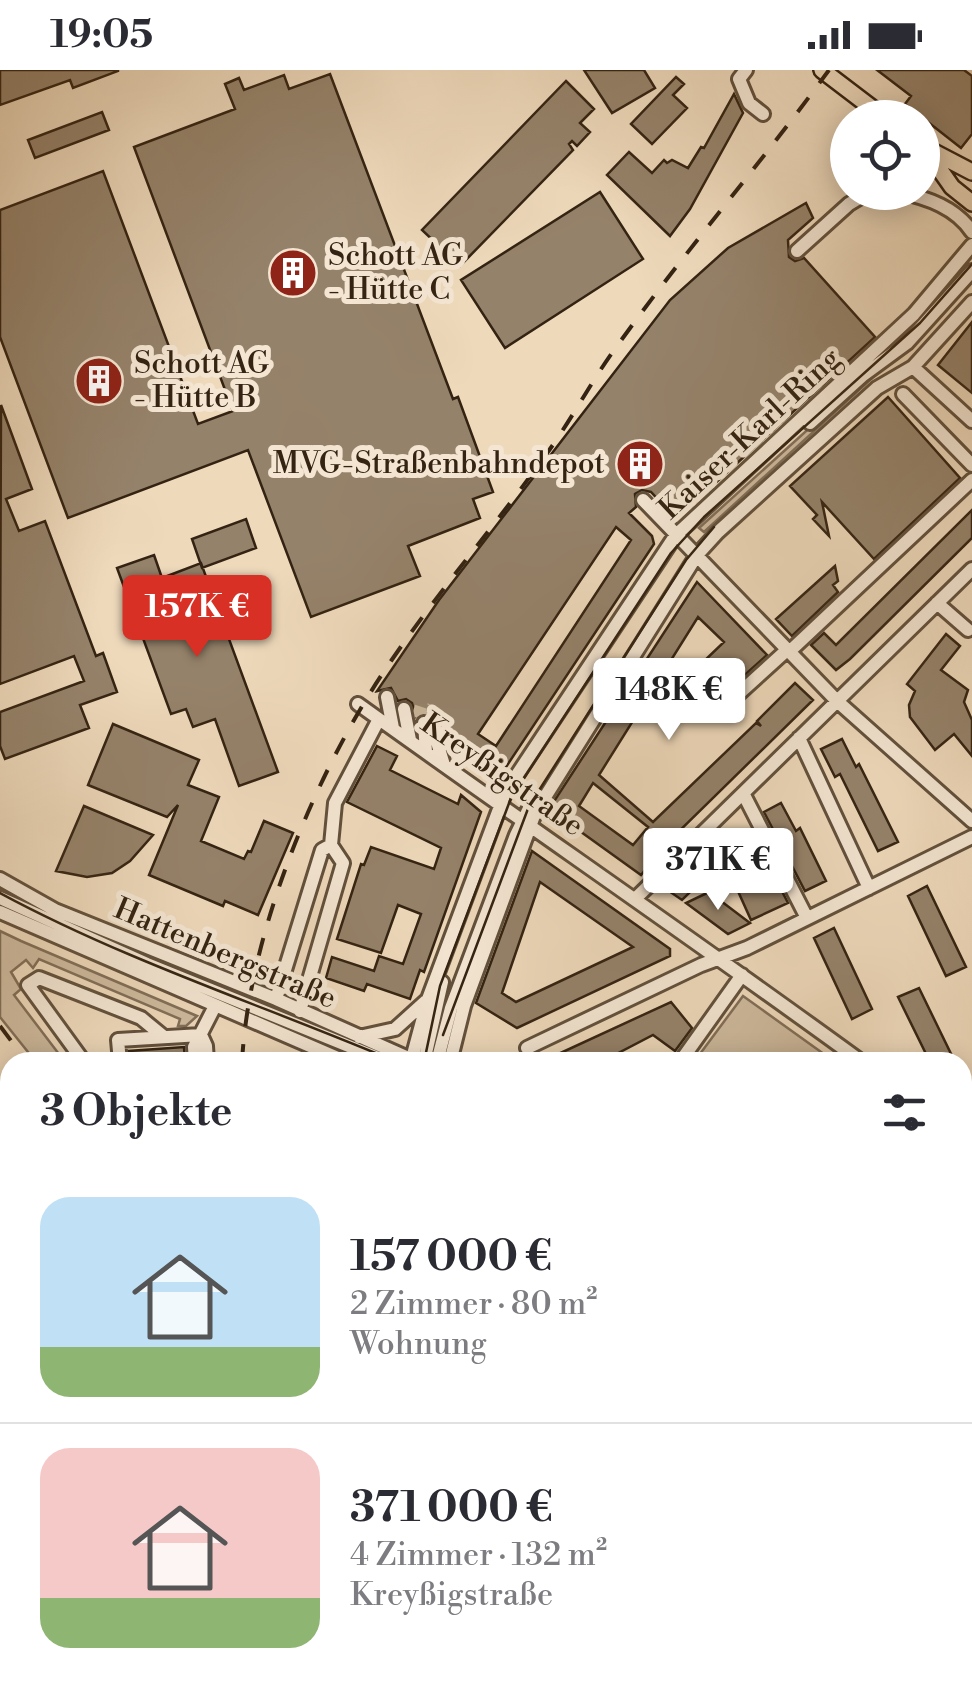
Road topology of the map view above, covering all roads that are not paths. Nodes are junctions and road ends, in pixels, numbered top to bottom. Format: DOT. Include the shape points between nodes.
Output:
graph roads {
  1 [pos="746,70"];
  2 [pos="822,70"];
  3 [pos="861,100"];
  4 [pos="763,114"];
  5 [pos="940,155"];
  6 [pos="940,170"];
  7 [pos="972,172"];
  8 [pos="972,203"];
  9 [pos="940,207"];
  10 [pos="842,210"];
  11 [pos="972,232"];
  12 [pos="972,245"];
  13 [pos="798,251"];
  14 [pos="971,273"];
  15 [pos="972,302"];
  16 [pos="899,350"];
  17 [pos="913,367"];
  18 [pos="903,394"];
  19 [pos="972,421"];
  20 [pos="972,465"];
  21 [pos="972,480"];
  22 [pos="643,500"];
  23 [pos="678,539"];
  24 [pos="695,553"];
  25 [pos="972,569"];
  26 [pos="936,603"];
  27 [pos="968,630"];
  28 [pos="789,650"];
  29 [pos="387,697"];
  30 [pos="734,698"];
  31 [pos="837,701"];
  32 [pos="358,704"];
  33 [pos="404,710"];
  34 [pos="378,719"];
  35 [pos="394,730"];
  36 [pos="799,738"];
  37 [pos="420,746"];
  38 [pos="444,767"];
  39 [pos="742,793"];
  40 [pos="504,806"];
  41 [pos="972,821"];
  42 [pos="526,822"];
  43 [pos="972,837"];
  44 [pos="331,845"];
  45 [pos="0,879"];
  46 [pos="869,888"];
  47 [pos="0,898"];
  48 [pos="636,898"];
  49 [pos="0,912"];
  50 [pos="807,918"];
  51 [pos="719,958"];
  52 [pos="742,975"];
  53 [pos="428,999"];
  54 [pos="276,1000"];
  55 [pos="215,1006"];
  56 [pos="457,1007"];
  57 [pos="300,1011"];
  58 [pos="201,1035"];
  59 [pos="164,1037"];
  60 [pos="358,1037"];
  61 [pos="527,1048"];
  62 [pos="77,1052"];
  63 [pos="119,1052"];
  64 [pos="194,1052"];
  65 [pos="206,1052"];
  66 [pos="323,1052"];
  67 [pos="362,1052"];
  68 [pos="397,1052"];
  69 [pos="422,1052"];
  70 [pos="423,1052"];
  71 [pos="430,1052"];
  72 [pos="451,1052"];
  73 [pos="687,1052"];
  74 [pos="848,1052"];
  1 -- 4 [label="street" via="739,78 749,103"];
  2 -- 3 [label="main road"];
  5 -- 7 [label="main road"];
  6 -- 8 [label="main road"];
  9 -- 11 [label="street"];
  10 -- 13 [label="street"];
  12 -- 23 [label="street, Kaiser-Karl-Ring" via="914,314"];
  14 -- 16 [label="street, Kaiser-Karl-Ring"];
  15 -- 17 [label="street, Kaiser-Karl-Ring"];
  16 -- 23 [label="street, Kaiser-Karl-Ring"];
  16 -- 24 [label="street, Kaiser-Karl-Ring"];
  17 -- 19 [label="street"];
  17 -- 24 [label="street, Kaiser-Karl-Ring" via="877,388"];
  18 -- 20 [label="street"];
  21 -- 28 [label="street"];
  22 -- 23 [label="street"];
  23 -- 24 [label="street"];
  23 -- 40 [label="street, Kaiser-Karl-Ring"];
  24 -- 28 [label="street" via="728,578"];
  24 -- 42 [label="street, Kaiser-Karl-Ring"];
  25 -- 26 [label="street"];
  26 -- 27 [label="street"];
  26 -- 31 [label="street"];
  28 -- 30 [label="street"];
  28 -- 31 [label="street"];
  29 -- 35 [label="street"];
  31 -- 36 [label="street"];
  31 -- 41 [label="street"];
  32 -- 34 [label="street, Kreyßigstraße"];
  33 -- 37 [label="street" via="405,727"];
  34 -- 35 [label="street, Kreyßigstraße"];
  34 -- 44 [label="street" via="335,803"];
  35 -- 37 [label="street, Kreyßigstraße"];
  36 -- 39 [label="street"];
  36 -- 46 [label="street"];
  37 -- 38 [label="street, Kreyßigstraße"];
  37 -- 38 [label="street" via="424,723"];
  38 -- 40 [label="street, Kreyßigstraße"];
  39 -- 48 [label="street"];
  39 -- 50 [label="street"];
  40 -- 42 [label="street, Kreyßigstraße"];
  40 -- 53 [label="street, Kaiser-Karl-Ring"];
  40 -- 70 [label="street, Kaiser-Karl-Ring"];
  42 -- 48 [label="street, Kreyßigstraße"];
  42 -- 56 [label="street, Kaiser-Karl-Ring"];
  43 -- 46 [label="street"];
  44 -- 54 [label="street" via="322,850"];
  44 -- 57 [label="street" via="343,864"];
  45 -- 54 [label="street, Hattenbergstraße" via="55,910"];
  46 -- 50 [label="street"];
  47 -- 67 [label="street, Hattenbergstraße"];
  48 -- 51 [label="street, Kreyßigstraße"];
  49 -- 55 [label="street, Hattenbergstraße"];
  50 -- 51 [label="street"];
  51 -- 52 [label="street, Kreyßigstraße"];
  51 -- 61 [label="street"];
  52 -- 73 [label="street"];
  52 -- 74 [label="street, Kreyßigstraße"];
  53 -- 60 [label="street, Hattenbergstraße" via="396,1029"];
  53 -- 69 [label="street, Kaiser-Karl-Ring"];
  54 -- 57 [label="street, Hattenbergstraße"];
  55 -- 58 [label="street"];
  55 -- 66 [label="street, Hattenbergstraße"];
  56 -- 71 [label="street"];
  56 -- 72 [label="street"];
  57 -- 60 [label="street, Hattenbergstraße"];
  58 -- 59 [label="street"];
  58 -- 64 [label="street"];
  58 -- 65 [label="street"];
  59 -- 62 [label="street" via="141,1018 39,978 28,985"];
  59 -- 63 [label="street" via="118,1040"];
  60 -- 68 [label="street"];
}
